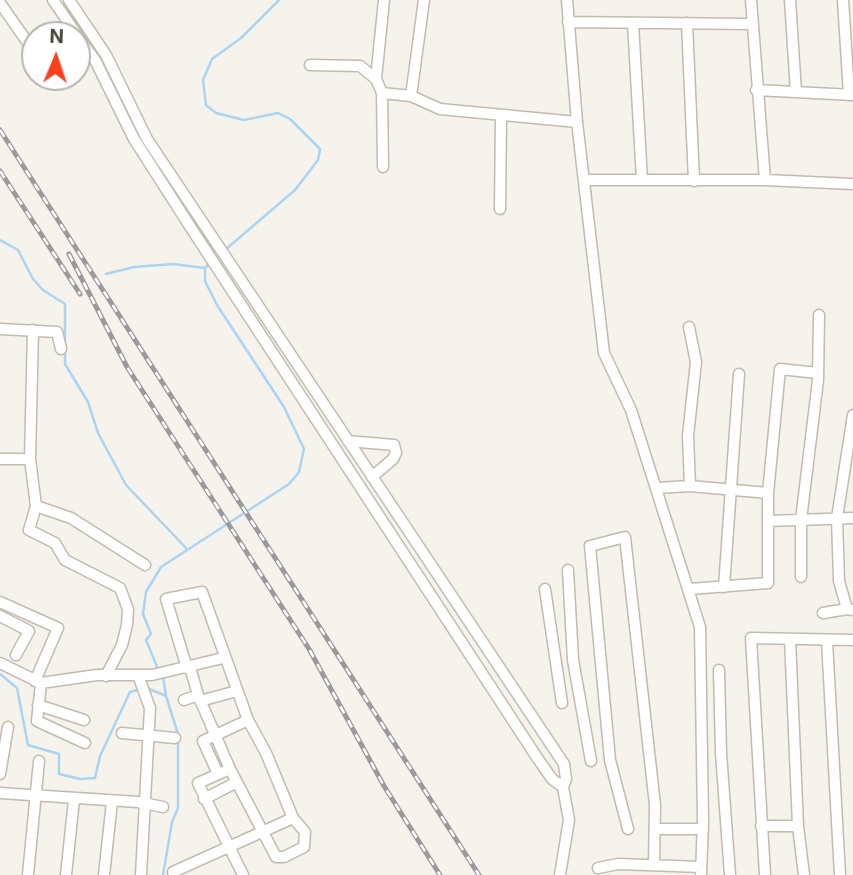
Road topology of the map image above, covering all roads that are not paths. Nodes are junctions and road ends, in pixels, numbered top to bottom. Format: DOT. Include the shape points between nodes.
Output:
graph roads {
  1 [pos="53,0"];
  2 [pos="69,0"];
  3 [pos="384,0"];
  4 [pos="424,0"];
  5 [pos="567,0"];
  6 [pos="751,0"];
  7 [pos="790,0"];
  8 [pos="843,0"];
  9 [pos="0,3"];
  10 [pos="67,21"];
  11 [pos="568,22"];
  12 [pos="633,23"];
  13 [pos="687,23"];
  14 [pos="751,24"];
  15 [pos="21,33"];
  16 [pos="91,55"];
  17 [pos="310,65"];
  18 [pos="376,79"];
  19 [pos="756,90"];
  20 [pos="796,92"];
  21 [pos="382,93"];
  22 [pos="851,95"];
  23 [pos="411,96"];
  24 [pos="501,116"];
  25 [pos="577,122"];
  26 [pos="383,167"];
  27 [pos="584,180"];
  28 [pos="642,180"];
  29 [pos="765,180"];
  30 [pos="694,181"];
  31 [pos="853,184"];
  32 [pos="500,209"];
  33 [pos="820,315"];
  34 [pos="689,327"];
  35 [pos="0,330"];
  36 [pos="33,330"];
  37 [pos="61,349"];
  38 [pos="818,373"];
  39 [pos="739,374"];
  40 [pos="853,415"];
  41 [pos="348,441"];
  42 [pos="0,459"];
  43 [pos="30,459"];
  44 [pos="372,477"];
  45 [pos="690,486"];
  46 [pos="657,488"];
  47 [pos="729,488"];
  48 [pos="768,493"];
  49 [pos="36,506"];
  50 [pos="837,518"];
  51 [pos="853,518"];
  52 [pos="801,520"];
  53 [pos="768,521"];
  54 [pos="145,565"];
  55 [pos="853,568"];
  56 [pos="839,569"];
  57 [pos="568,570"];
  58 [pos="801,577"];
  59 [pos="724,587"];
  60 [pos="545,589"];
  61 [pos="690,589"];
  62 [pos="0,602"];
  63 [pos="850,610"];
  64 [pos="823,612"];
  65 [pos="0,616"];
  66 [pos="790,639"];
  67 [pos="853,640"];
  68 [pos="827,641"];
  69 [pos="16,655"];
  70 [pos="223,658"];
  71 [pos="0,663"];
  72 [pos="188,668"];
  73 [pos="719,670"];
  74 [pos="106,676"];
  75 [pos="138,676"];
  76 [pos="38,682"];
  77 [pos="237,691"];
  78 [pos="578,693"];
  79 [pos="199,698"];
  80 [pos="184,700"];
  81 [pos="38,705"];
  82 [pos="84,720"];
  83 [pos="248,720"];
  84 [pos="8,727"];
  85 [pos="122,733"];
  86 [pos="149,734"];
  87 [pos="215,734"];
  88 [pos="175,738"];
  89 [pos="85,743"];
  90 [pos="0,760"];
  91 [pos="39,761"];
  92 [pos="591,761"];
  93 [pos="230,769"];
  94 [pos="0,774"];
  95 [pos="218,774"];
  96 [pos="237,782"];
  97 [pos="563,787"];
  98 [pos="0,793"];
  99 [pos="36,796"];
  100 [pos="204,799"];
  101 [pos="74,800"];
  102 [pos="112,802"];
  103 [pos="145,805"];
  104 [pos="163,807"];
  105 [pos="726,813"];
  106 [pos="293,818"];
  107 [pos="703,825"];
  108 [pos="798,826"];
  109 [pos="761,827"];
  110 [pos="628,829"];
  111 [pos="654,829"];
  112 [pos="261,832"];
  113 [pos="228,847"];
  114 [pos="654,865"];
  115 [pos="598,868"];
  116 [pos="191,871"];
  117 [pos="701,871"];
  118 [pos="173,872"];
  119 [pos="28,875"];
  120 [pos="66,875"];
  121 [pos="104,875"];
  122 [pos="141,875"];
  123 [pos="243,875"];
  124 [pos="560,875"];
  125 [pos="730,875"];
  126 [pos="765,875"];
  127 [pos="804,875"];
  128 [pos="840,875"];
  1 -- 10 [label="street"];
  2 -- 41 [label="street" via="110,62 147,139"];
  3 -- 18 [label="street"];
  4 -- 23 [label="street"];
  5 -- 11 [label="street"];
  6 -- 14 [label="street"];
  7 -- 20 [label="street"];
  8 -- 22 [label="street"];
  9 -- 15 [label="street"];
  11 -- 12 [label="street"];
  11 -- 25 [label="street"];
  12 -- 13 [label="street"];
  12 -- 28 [label="street"];
  13 -- 14 [label="street"];
  13 -- 30 [label="street"];
  14 -- 19 [label="street"];
  16 -- 97 [label="street" via="134,139 538,760"];
  17 -- 18 [label="street" via="355,65"];
  18 -- 21 [label="street"];
  19 -- 20 [label="street"];
  19 -- 29 [label="street"];
  20 -- 22 [label="street"];
  21 -- 23 [label="street"];
  21 -- 26 [label="street"];
  23 -- 24 [label="street" via="440,109"];
  24 -- 25 [label="street"];
  24 -- 32 [label="street"];
  25 -- 27 [label="street"];
  27 -- 28 [label="street"];
  27 -- 46 [label="street" via="604,353 631,410"];
  28 -- 30 [label="street"];
  29 -- 30 [label="street"];
  29 -- 31 [label="street"];
  33 -- 38 [label="street"];
  34 -- 45 [label="street" via="696,362 688,436"];
  35 -- 36 [label="street"];
  36 -- 37 [label="street" via="59,333"];
  36 -- 43 [label="street"];
  38 -- 48 [label="street" via="780,369"];
  38 -- 52 [label="street"];
  39 -- 47 [label="street"];
  40 -- 50 [label="street"];
  41 -- 44 [label="street"];
  41 -- 44 [label="street" via="394,444 397,453"];
  42 -- 43 [label="street"];
  43 -- 49 [label="street"];
  44 -- 97 [label="street" via="564,764"];
  45 -- 46 [label="street"];
  45 -- 47 [label="street"];
  46 -- 61 [label="street"];
  47 -- 48 [label="street"];
  47 -- 59 [label="street"];
  48 -- 53 [label="street"];
  49 -- 54 [label="street" via="71,518"];
  49 -- 74 [label="street" via="29,530 49,538 65,560 120,588 124,596 127,625"];
  50 -- 51 [label="street"];
  50 -- 52 [label="street"];
  50 -- 56 [label="street"];
  52 -- 53 [label="street"];
  52 -- 58 [label="street"];
  53 -- 59 [label="street" via="768,583"];
  55 -- 56 [label="street"];
  56 -- 63 [label="street"];
  57 -- 78 [label="street"];
  59 -- 61 [label="street"];
  60 -- 78 [label="street" via="561,700"];
  61 -- 107 [label="street" via="700,626"];
  62 -- 76 [label="street" via="58,628"];
  63 -- 64 [label="street"];
  65 -- 69 [label="street" via="29,631"];
  66 -- 68 [label="street"];
  66 -- 108 [label="street"];
  66 -- 109 [label="street" via="751,638"];
  67 -- 68 [label="street"];
  68 -- 128 [label="street"];
  70 -- 72 [label="street"];
  70 -- 72 [label="street" via="202,592 166,599"];
  70 -- 77 [label="street"];
  71 -- 76 [label="street"];
  72 -- 75 [label="street"];
  72 -- 79 [label="street"];
  73 -- 105 [label="street"];
  74 -- 75 [label="street"];
  74 -- 76 [label="street"];
  75 -- 86 [label="street" via="150,708"];
  76 -- 81 [label="street"];
  77 -- 79 [label="street"];
  77 -- 83 [label="street"];
  78 -- 92 [label="street"];
  79 -- 80 [label="street"];
  79 -- 87 [label="street"];
  81 -- 82 [label="street"];
  81 -- 89 [label="street" via="37,721"];
  83 -- 87 [label="street"];
  83 -- 106 [label="street"];
  84 -- 90 [label="street"];
  85 -- 86 [label="street"];
  86 -- 88 [label="street"];
  86 -- 103 [label="street"];
  87 -- 93 [label="street"];
  87 -- 95 [label="street" via="203,741"];
  90 -- 94 [label="street"];
  91 -- 99 [label="street"];
  93 -- 95 [label="street"];
  93 -- 96 [label="street"];
  95 -- 100 [label="street" via="198,783"];
  96 -- 100 [label="street"];
  96 -- 112 [label="street"];
  97 -- 124 [label="street" via="569,820"];
  98 -- 99 [label="street"];
  99 -- 101 [label="street"];
  99 -- 119 [label="street"];
  100 -- 113 [label="street"];
  101 -- 102 [label="street"];
  101 -- 120 [label="street"];
  102 -- 103 [label="street"];
  102 -- 121 [label="street"];
  103 -- 104 [label="street"];
  103 -- 122 [label="street"];
  105 -- 107 [label="street"];
  105 -- 125 [label="street"];
  106 -- 112 [label="street"];
  106 -- 112 [label="street" via="304,832 304,846 284,857 276,857"];
  107 -- 111 [label="street"];
  107 -- 117 [label="street"];
  108 -- 109 [label="street"];
  108 -- 127 [label="street"];
  109 -- 126 [label="street"];
  110 -- 111 [label="street" via="610,760 590,545 625,537"];
  111 -- 114 [label="street"];
  112 -- 113 [label="street"];
  113 -- 116 [label="street"];
  113 -- 123 [label="street"];
  114 -- 115 [label="street"];
  114 -- 117 [label="street"];
  116 -- 118 [label="street"];
}
